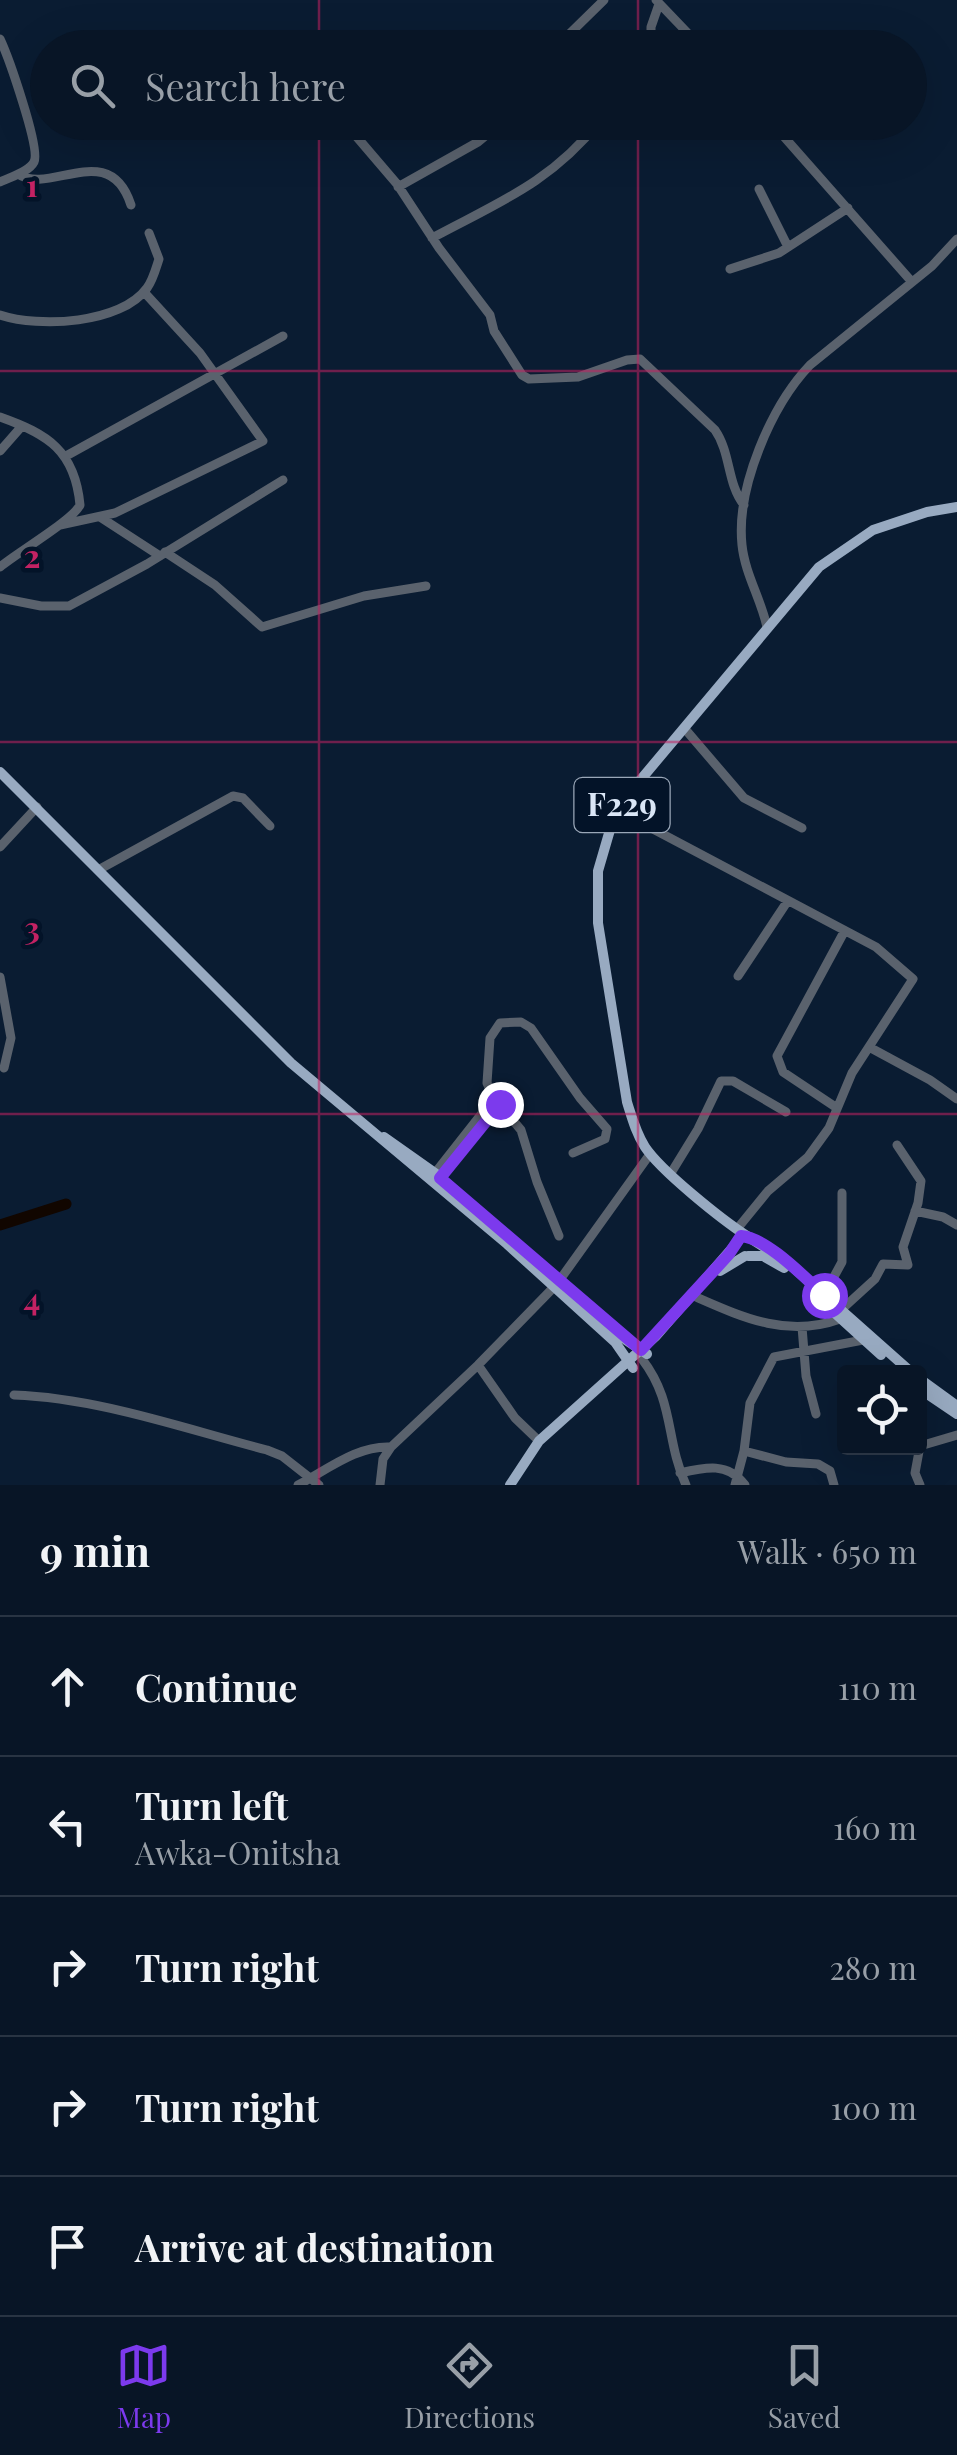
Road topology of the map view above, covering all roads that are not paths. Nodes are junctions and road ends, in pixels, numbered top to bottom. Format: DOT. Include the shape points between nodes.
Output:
graph roads {
  1 [pos="604,0"];
  2 [pos="658,2"];
  3 [pos="573,30"];
  4 [pos="651,30"];
  5 [pos="685,30"];
  6 [pos="0,39"];
  7 [pos="30,133"];
  8 [pos="32,140"];
  9 [pos="359,140"];
  10 [pos="480,140"];
  11 [pos="584,140"];
  12 [pos="788,140"];
  13 [pos="18,174"];
  14 [pos="0,182"];
  15 [pos="398,186"];
  16 [pos="759,188"];
  17 [pos="131,205"];
  18 [pos="848,208"];
  19 [pos="149,234"];
  20 [pos="432,238"];
  21 [pos="957,239"];
  22 [pos="788,248"];
  23 [pos="730,270"];
  24 [pos="912,282"];
  25 [pos="144,292"];
  26 [pos="0,315"];
  27 [pos="282,336"];
  28 [pos="216,375"];
  29 [pos="0,417"];
  30 [pos="22,426"];
  31 [pos="0,451"];
  32 [pos="66,456"];
  33 [pos="283,480"];
  34 [pos="744,506"];
  35 [pos="957,507"];
  36 [pos="100,517"];
  37 [pos="60,525"];
  38 [pos="162,554"];
  39 [pos="0,566"];
  40 [pos="426,586"];
  41 [pos="0,598"];
  42 [pos="767,627"];
  43 [pos="685,729"];
  44 [pos="0,772"];
  45 [pos="38,807"];
  46 [pos="619,811"];
  47 [pos="270,826"];
  48 [pos="802,828"];
  49 [pos="0,847"];
  50 [pos="100,869"];
  51 [pos="787,902"];
  52 [pos="844,932"];
  53 [pos="738,976"];
  54 [pos="0,977"];
  55 [pos="869,1047"];
  56 [pos="4,1068"];
  57 [pos="957,1100"];
  58 [pos="497,1101"];
  59 [pos="836,1108"];
  60 [pos="786,1112"];
  61 [pos="366,1127"];
  62 [pos="896,1144"];
  63 [pos="573,1153"];
  64 [pos="650,1154"];
  65 [pos="671,1172"];
  66 [pos="437,1176"];
  67 [pos="842,1193"];
  68 [pos="915,1210"];
  69 [pos="724,1220"];
  70 [pos="957,1225"];
  71 [pos="746,1235"];
  72 [pos="559,1236"];
  73 [pos="734,1245"];
  74 [pos="747,1256"];
  75 [pos="556,1284"];
  76 [pos="824,1295"];
  77 [pos="696,1298"];
  78 [pos="840,1314"];
  79 [pos="802,1327"];
  80 [pos="863,1340"];
  81 [pos="805,1351"];
  82 [pos="639,1359"];
  83 [pos="478,1365"];
  84 [pos="892,1365"];
  85 [pos="902,1365"];
  86 [pos="927,1385"];
  87 [pos="927,1394"];
  88 [pos="14,1396"];
  89 [pos="957,1406"];
  90 [pos="816,1414"];
  91 [pos="957,1414"];
  92 [pos="957,1435"];
  93 [pos="539,1441"];
  94 [pos="927,1444"];
  95 [pos="390,1447"];
  96 [pos="744,1451"];
  97 [pos="917,1455"];
  98 [pos="680,1473"];
  99 [pos="736,1480"];
  100 [pos="315,1481"];
  101 [pos="298,1485"];
  102 [pos="380,1485"];
  103 [pos="514,1485"];
  104 [pos="686,1485"];
  105 [pos="745,1485"];
  106 [pos="834,1485"];
  107 [pos="920,1485"];
  1 -- 3 [label="street"];
  2 -- 4 [label="street"];
  2 -- 5 [label="street"];
  6 -- 7 [label="street"];
  8 -- 13 [label="street" via="36,154"];
  9 -- 15 [label="street"];
  10 -- 15 [label="street"];
  11 -- 20 [label="street" via="545,176"];
  12 -- 18 [label="street"];
  13 -- 14 [label="street"];
  13 -- 17 [label="street" via="33,180 95,172 120,183"];
  15 -- 20 [label="street"];
  16 -- 22 [label="street"];
  18 -- 22 [label="street"];
  18 -- 24 [label="street"];
  19 -- 25 [label="street" via="159,259"];
  20 -- 34 [label="street" via="490,315 522,375 578,376 640,360 723,441"];
  21 -- 24 [label="street"];
  22 -- 23 [label="street"];
  24 -- 34 [label="street" via="800,376 753,462"];
  25 -- 26 [label="street" via="111,310 62,323"];
  25 -- 28 [label="street"];
  27 -- 28 [label="street"];
  28 -- 32 [label="street"];
  28 -- 36 [label="street" via="262,442"];
  29 -- 30 [label="street"];
  30 -- 31 [label="street"];
  30 -- 32 [label="street"];
  32 -- 37 [label="street" via="80,505"];
  33 -- 38 [label="street"];
  34 -- 42 [label="street" via="742,545"];
  35 -- 42 [label="main road, F229" via="858,538 819,567"];
  36 -- 37 [label="street"];
  36 -- 38 [label="street"];
  37 -- 39 [label="street"];
  38 -- 40 [label="street" via="215,585 262,627 352,599"];
  38 -- 41 [label="street" via="70,606"];
  42 -- 43 [label="main road, F229"];
  43 -- 46 [label="main road, F229"];
  43 -- 48 [label="street" via="744,798"];
  44 -- 45 [label="main road"];
  45 -- 49 [label="street"];
  45 -- 50 [label="main road"];
  46 -- 51 [label="street"];
  46 -- 64 [label="main road, F229" via="598,870 598,923 627,1102"];
  47 -- 50 [label="street" via="244,798 233,796"];
  50 -- 61 [label="main road" via="249,1023"];
  51 -- 52 [label="street"];
  51 -- 53 [label="street"];
  52 -- 55 [label="street" via="876,947 913,979"];
  52 -- 59 [label="street" via="777,1056 783,1072"];
  54 -- 56 [label="street" via="12,1038"];
  55 -- 57 [label="street"];
  55 -- 59 [label="street"];
  58 -- 63 [label="street" via="486,1083 490,1038 500,1023 521,1022 607,1128 605,1139"];
  58 -- 66 [label="street"];
  58 -- 72 [label="street" via="520,1130"];
  59 -- 71 [label="street" via="808,1157 768,1191"];
  60 -- 65 [label="street" via="733,1081 721,1081"];
  61 -- 66 [label="main road"];
  61 -- 75 [label="main road"];
  62 -- 68 [label="street" via="921,1181"];
  64 -- 65 [label="main road, F229"];
  64 -- 75 [label="street"];
  65 -- 69 [label="main road, F229"];
  66 -- 75 [label="main road"];
  67 -- 76 [label="street" via="842,1262"];
  68 -- 70 [label="street"];
  68 -- 78 [label="street" via="903,1248 908,1265 883,1264"];
  69 -- 71 [label="main road, F229"];
  69 -- 73 [label="main road, F229"];
  71 -- 73 [label="main road"];
  71 -- 74 [label="main road" via="754,1251"];
  71 -- 76 [label="main road"];
  73 -- 74 [label="main road"];
  73 -- 82 [label="main road"];
  74 -- 77 [label="main road" via="720,1271"];
  74 -- 78 [label="main road" via="764,1256 786,1269"];
  75 -- 82 [label="main road"];
  75 -- 83 [label="street"];
  76 -- 78 [label="main road"];
  77 -- 79 [label="street" via="758,1323"];
  77 -- 82 [label="main road"];
  78 -- 79 [label="street" via="821,1326"];
  78 -- 80 [label="main road"];
  78 -- 85 [label="main road"];
  79 -- 81 [label="street"];
  80 -- 81 [label="street"];
  80 -- 84 [label="main road"];
  81 -- 90 [label="street"];
  81 -- 96 [label="street" via="774,1357 750,1403"];
  82 -- 93 [label="main road"];
  82 -- 98 [label="street" via="660,1385"];
  82 -- 103 [label="main road" via="542,1448"];
  83 -- 93 [label="street"];
  83 -- 95 [label="street"];
  86 -- 89 [label="main road"];
  87 -- 91 [label="main road"];
  88 -- 100 [label="street" via="120,1412 267,1450"];
  92 -- 94 [label="street"];
  93 -- 103 [label="main road"];
  95 -- 100 [label="street" via="358,1452"];
  95 -- 102 [label="street"];
  96 -- 99 [label="street"];
  96 -- 106 [label="street" via="818,1464 830,1471"];
  97 -- 107 [label="street"];
  98 -- 99 [label="street" via="719,1467"];
  98 -- 104 [label="street"];
  99 -- 105 [label="street"];
  100 -- 101 [label="street"];
}
